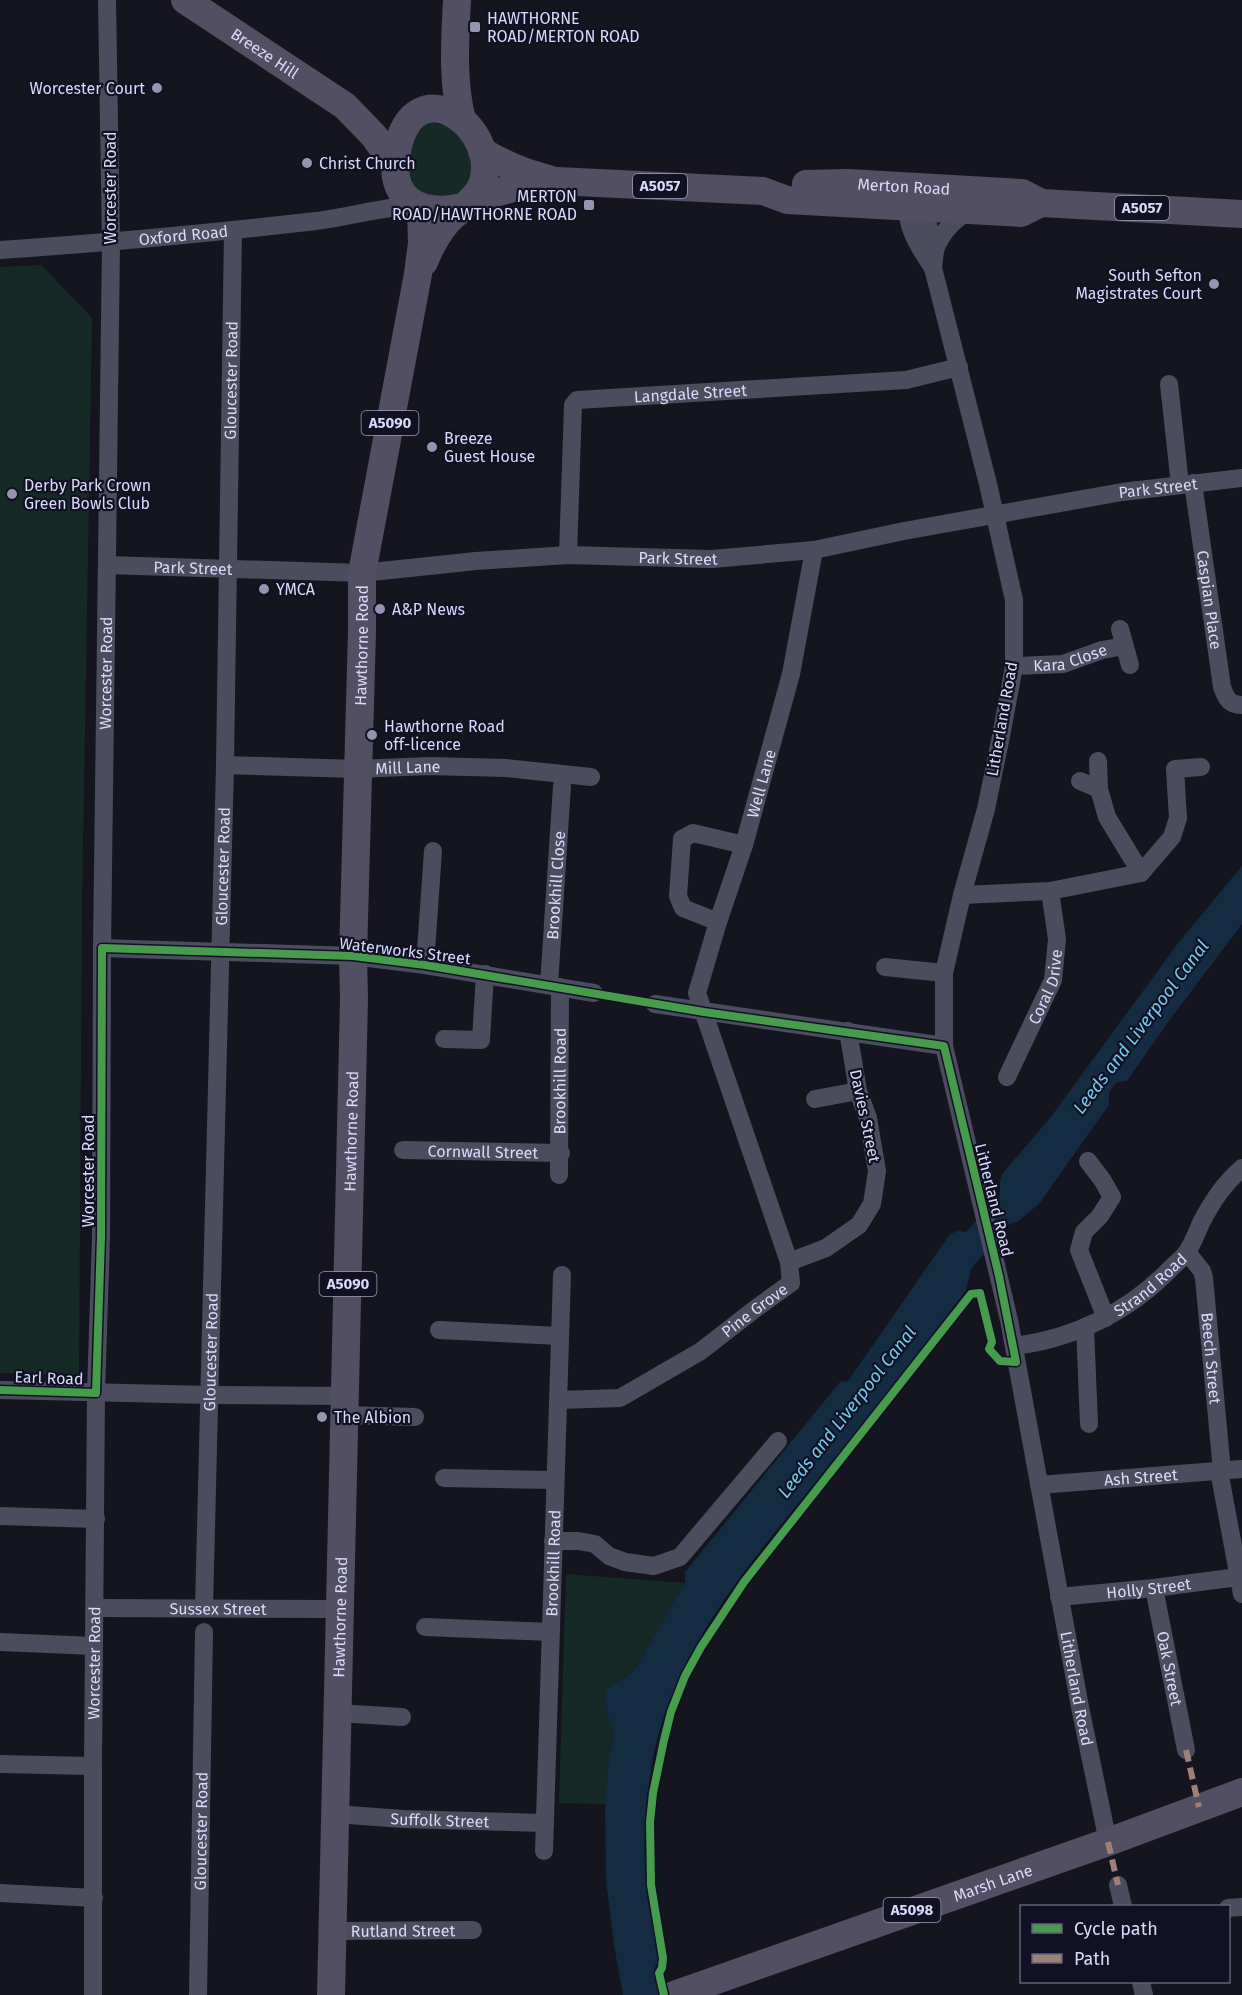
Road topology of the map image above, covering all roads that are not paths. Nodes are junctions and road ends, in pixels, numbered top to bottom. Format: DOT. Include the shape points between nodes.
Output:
graph roads {
  1 [pos="107,0"];
  2 [pos="185,0"];
  3 [pos="457,0"];
  4 [pos="213,8"];
  5 [pos="454,50"];
  6 [pos="345,106"];
  7 [pos="421,111"];
  8 [pos="462,120"];
  9 [pos="482,151"];
  10 [pos="394,166"];
  11 [pos="557,181"];
  12 [pos="916,200"];
  13 [pos="468,203"];
  14 [pos="1041,203"];
  15 [pos="418,206"];
  16 [pos="971,210"];
  17 [pos="366,212"];
  18 [pos="1242,214"];
  19 [pos="233,230"];
  20 [pos="111,243"];
  21 [pos="0,250"];
  22 [pos="934,259"];
  23 [pos="418,274"];
  24 [pos="958,368"];
  25 [pos="1169,384"];
  26 [pos="1242,478"];
  27 [pos="1187,484"];
  28 [pos="996,515"];
  29 [pos="814,550"];
  30 [pos="567,555"];
  31 [pos="107,566"];
  32 [pos="227,570"];
  33 [pos="362,573"];
  34 [pos="1130,664"];
  35 [pos="1014,666"];
  36 [pos="1242,705"];
  37 [pos="1098,762"];
  38 [pos="225,765"];
  39 [pos="1202,767"];
  40 [pos="357,769"];
  41 [pos="591,777"];
  42 [pos="1080,781"];
  43 [pos="562,786"];
  44 [pos="1099,789"];
  45 [pos="744,845"];
  46 [pos="433,851"];
  47 [pos="1140,873"];
  48 [pos="1050,891"];
  49 [pos="962,895"];
  50 [pos="718,922"];
  51 [pos="102,948"];
  52 [pos="220,951"];
  53 [pos="353,956"];
  54 [pos="425,964"];
  55 [pos="885,967"];
  56 [pos="944,973"];
  57 [pos="485,974"];
  58 [pos="554,986"];
  59 [pos="594,993"];
  60 [pos="655,1004"];
  61 [pos="704,1012"];
  62 [pos="848,1031"];
  63 [pos="444,1039"];
  64 [pos="944,1046"];
  65 [pos="1007,1077"];
  66 [pos="858,1091"];
  67 [pos="815,1100"];
  68 [pos="403,1150"];
  69 [pos="561,1153"];
  70 [pos="1088,1161"];
  71 [pos="1242,1168"];
  72 [pos="560,1175"];
  73 [pos="1187,1252"];
  74 [pos="789,1262"];
  75 [pos="562,1275"];
  76 [pos="1106,1318"];
  77 [pos="1085,1327"];
  78 [pos="439,1330"];
  79 [pos="560,1336"];
  80 [pos="1014,1346"];
  81 [pos="0,1390"];
  82 [pos="96,1393"];
  83 [pos="210,1395"];
  84 [pos="559,1400"];
  85 [pos="345,1405"];
  86 [pos="415,1417"];
  87 [pos="1089,1424"];
  88 [pos="778,1441"];
  89 [pos="1242,1469"];
  90 [pos="1221,1471"];
  91 [pos="444,1478"];
  92 [pos="555,1480"];
  93 [pos="1039,1485"];
  94 [pos="0,1516"];
  95 [pos="96,1519"];
  96 [pos="553,1541"];
  97 [pos="1240,1586"];
  98 [pos="1154,1588"];
  99 [pos="1059,1597"];
  100 [pos="95,1608"];
  101 [pos="204,1608"];
  102 [pos="340,1609"];
  103 [pos="425,1627"];
  104 [pos="204,1632"];
  105 [pos="550,1632"];
  106 [pos="0,1642"];
  107 [pos="94,1646"];
  108 [pos="338,1713"];
  109 [pos="402,1717"];
  110 [pos="1186,1750"];
  111 [pos="0,1764"];
  112 [pos="93,1766"];
  113 [pos="1242,1792"];
  114 [pos="335,1814"];
  115 [pos="545,1823"];
  116 [pos="1108,1842"];
  117 [pos="544,1851"];
  118 [pos="1118,1885"];
  119 [pos="0,1893"];
  120 [pos="94,1898"];
  121 [pos="1123,1905"];
  122 [pos="473,1930"];
  123 [pos="333,1931"];
  124 [pos="93,1995"];
  125 [pos="198,1995"];
  126 [pos="331,1995"];
  127 [pos="674,1995"];
  1 -- 20 [label="street, Worcester Road"];
  2 -- 4 [label="main road, Breeze Hill"];
  3 -- 5 [label="main road"];
  4 -- 6 [label="main road, Breeze Hill"];
  5 -- 7 [label="main road" via="441,89"];
  5 -- 8 [label="main road"];
  6 -- 7 [label="main road, Breeze Hill" via="382,116"];
  6 -- 10 [label="main road, Breeze Hill" via="374,136"];
  7 -- 8 [label="main road" via="447,110"];
  7 -- 10 [label="main road" via="406,123"];
  8 -- 9 [label="main road"];
  9 -- 11 [label="main road, Merton Road / A5057" via="525,174"];
  9 -- 13 [label="main road, A5090" via="483,182"];
  10 -- 15 [label="main road" via="400,190"];
  10 -- 17 [label="street" via="388,187"];
  11 -- 12 [label="main road, Merton Road / A5057" via="763,191 787,200"];
  11 -- 13 [label="main road, Merton Road / A5057" via="525,185"];
  12 -- 14 [label="main road, Merton Road / A5057" via="1022,193"];
  12 -- 16 [label="main road, Merton Road / A5057"];
  12 -- 22 [label="street, Litherland Road" via="907,214 919,248"];
  13 -- 15 [label="main road" via="438,210"];
  13 -- 23 [label="main road, Hawthorne Road / A5090" via="435,238"];
  14 -- 16 [label="main road, Merton Road / A5057" via="1021,213"];
  14 -- 18 [label="main road, Merton Road / A5057"];
  15 -- 17 [label="street, Oxford Road"];
  15 -- 23 [label="main road, Hawthorne Road / A5090" via="422,243"];
  16 -- 22 [label="street" via="940,238"];
  17 -- 19 [label="street, Oxford Road"];
  19 -- 20 [label="street, Oxford Road"];
  19 -- 32 [label="street, Gloucester Road"];
  20 -- 21 [label="street, Oxford Road"];
  20 -- 31 [label="street, Worcester Road"];
  22 -- 24 [label="street, Litherland Road"];
  23 -- 33 [label="main road, Hawthorne Road / A5090"];
  24 -- 28 [label="street, Litherland Road"];
  24 -- 30 [label="street, Langdale Street" via="906,380 577,400 573,405"];
  25 -- 27 [label="street"];
  26 -- 27 [label="street, Park Street"];
  27 -- 28 [label="street, Park Street"];
  27 -- 36 [label="street, Caspian Place" via="1222,687 1232,704"];
  28 -- 29 [label="street, Park Street"];
  28 -- 35 [label="street, Litherland Road" via="1014,600"];
  29 -- 30 [label="street, Park Street" via="711,559"];
  29 -- 45 [label="street, Well Lane" via="791,674"];
  30 -- 33 [label="street, Park Street"];
  31 -- 32 [label="street, Park Street"];
  31 -- 51 [label="street, Worcester Road"];
  32 -- 33 [label="street, Park Street"];
  32 -- 38 [label="street, Gloucester Road"];
  33 -- 40 [label="main road, Hawthorne Road / A5090"];
  34 -- 35 [label="street, Kara Close" via="1123,638 1063,664"];
  35 -- 49 [label="street, Litherland Road" via="986,809"];
  37 -- 44 [label="street"];
  38 -- 40 [label="street, Mill Lane"];
  38 -- 52 [label="street, Gloucester Road"];
  39 -- 47 [label="street" via="1175,769 1178,818 1172,837"];
  40 -- 41 [label="street, Mill Lane" via="430,765"];
  40 -- 53 [label="main road, Hawthorne Road / A5090"];
  42 -- 44 [label="street"];
  43 -- 58 [label="street, Brookhill Close"];
  44 -- 47 [label="street" via="1107,817"];
  45 -- 50 [label="street, Well Lane"];
  45 -- 50 [label="street" via="693,833 682,839 678,896 683,908"];
  46 -- 54 [label="street"];
  47 -- 48 [label="street"];
  48 -- 49 [label="street"];
  48 -- 65 [label="street, Coral Drive" via="1057,939 1053,980"];
  49 -- 56 [label="street, Litherland Road"];
  50 -- 61 [label="street, Well Lane" via="697,993"];
  51 -- 52 [label="street, Waterworks Street"];
  51 -- 82 [label="street, Worcester Road"];
  52 -- 53 [label="street, Waterworks Street"];
  52 -- 83 [label="street, Gloucester Road"];
  53 -- 54 [label="street, Waterworks Street"];
  53 -- 85 [label="main road, Hawthorne Road / A5090"];
  54 -- 57 [label="street, Waterworks Street"];
  55 -- 56 [label="street"];
  56 -- 64 [label="street, Litherland Road"];
  57 -- 58 [label="street, Waterworks Street"];
  57 -- 63 [label="street" via="481,1040"];
  58 -- 59 [label="street, Waterworks Street"];
  58 -- 69 [label="street, Brookhill Road"];
  60 -- 61 [label="street"];
  61 -- 62 [label="street"];
  61 -- 74 [label="street, Pine Grove"];
  62 -- 64 [label="street"];
  62 -- 66 [label="street, Davies Street"];
  64 -- 80 [label="street, Litherland Road"];
  66 -- 67 [label="street"];
  66 -- 74 [label="street, Davies Street" via="868,1118 877,1171 872,1204 859,1225 826,1248"];
  68 -- 69 [label="street, Cornwall Street"];
  69 -- 72 [label="street, Brookhill Road"];
  70 -- 76 [label="street" via="1112,1197 1084,1232 1079,1250"];
  71 -- 73 [label="street, Strand Road" via="1224,1185"];
  73 -- 76 [label="street, Strand Road" via="1157,1283"];
  73 -- 90 [label="street, Beech Street" via="1203,1271"];
  74 -- 84 [label="street, Pine Grove" via="791,1283 701,1351 620,1398"];
  75 -- 79 [label="street, Brookhill Road"];
  76 -- 77 [label="street, Strand Road"];
  77 -- 80 [label="street, Strand Road" via="1038,1343"];
  77 -- 87 [label="street"];
  78 -- 79 [label="street"];
  79 -- 84 [label="street, Brookhill Road"];
  80 -- 93 [label="street, Litherland Road"];
  81 -- 82 [label="street, Earl Road"];
  82 -- 83 [label="street, Earl Road"];
  82 -- 95 [label="street, Worcester Road"];
  83 -- 85 [label="street, Earl Road"];
  83 -- 101 [label="street, Gloucester Road"];
  84 -- 92 [label="street, Brookhill Road"];
  85 -- 86 [label="street, Earl Road"];
  85 -- 102 [label="main road, Hawthorne Road / A5090"];
  88 -- 96 [label="street" via="680,1557 654,1566 626,1563 595,1544"];
  89 -- 90 [label="street, Ash Street"];
  90 -- 93 [label="street, Ash Street"];
  90 -- 97 [label="street, Beech Street"];
  91 -- 92 [label="street"];
  92 -- 96 [label="street, Brookhill Road"];
  93 -- 99 [label="street, Litherland Road"];
  94 -- 95 [label="street"];
  95 -- 100 [label="street, Worcester Road"];
  96 -- 105 [label="street, Brookhill Road"];
  97 -- 98 [label="street, Holly Street"];
  98 -- 99 [label="street, Holly Street"];
  98 -- 110 [label="street, Oak Street"];
  99 -- 116 [label="street, Litherland Road"];
  100 -- 101 [label="street, Sussex Street"];
  100 -- 107 [label="street, Worcester Road"];
  101 -- 102 [label="street, Sussex Street"];
  102 -- 108 [label="main road, Hawthorne Road / A5090"];
  103 -- 105 [label="street"];
  104 -- 125 [label="street, Gloucester Road"];
  105 -- 115 [label="street, Brookhill Road"];
  106 -- 107 [label="street"];
  107 -- 112 [label="street, Worcester Road"];
  108 -- 109 [label="street"];
  108 -- 114 [label="main road, Hawthorne Road / A5090"];
  111 -- 112 [label="street"];
  112 -- 120 [label="street, Worcester Road"];
  113 -- 116 [label="main road, Marsh Lane / A5098"];
  114 -- 115 [label="street, Suffolk Street"];
  114 -- 123 [label="main road, Hawthorne Road / A5090"];
  115 -- 117 [label="street, Brookhill Road"];
  116 -- 127 [label="main road, Marsh Lane / A5098"];
  118 -- 121 [label="street"];
  119 -- 120 [label="street"];
  120 -- 124 [label="street, Worcester Road"];
  122 -- 123 [label="street, Rutland Street"];
  123 -- 126 [label="main road, Hawthorne Road / A5090"];
}
